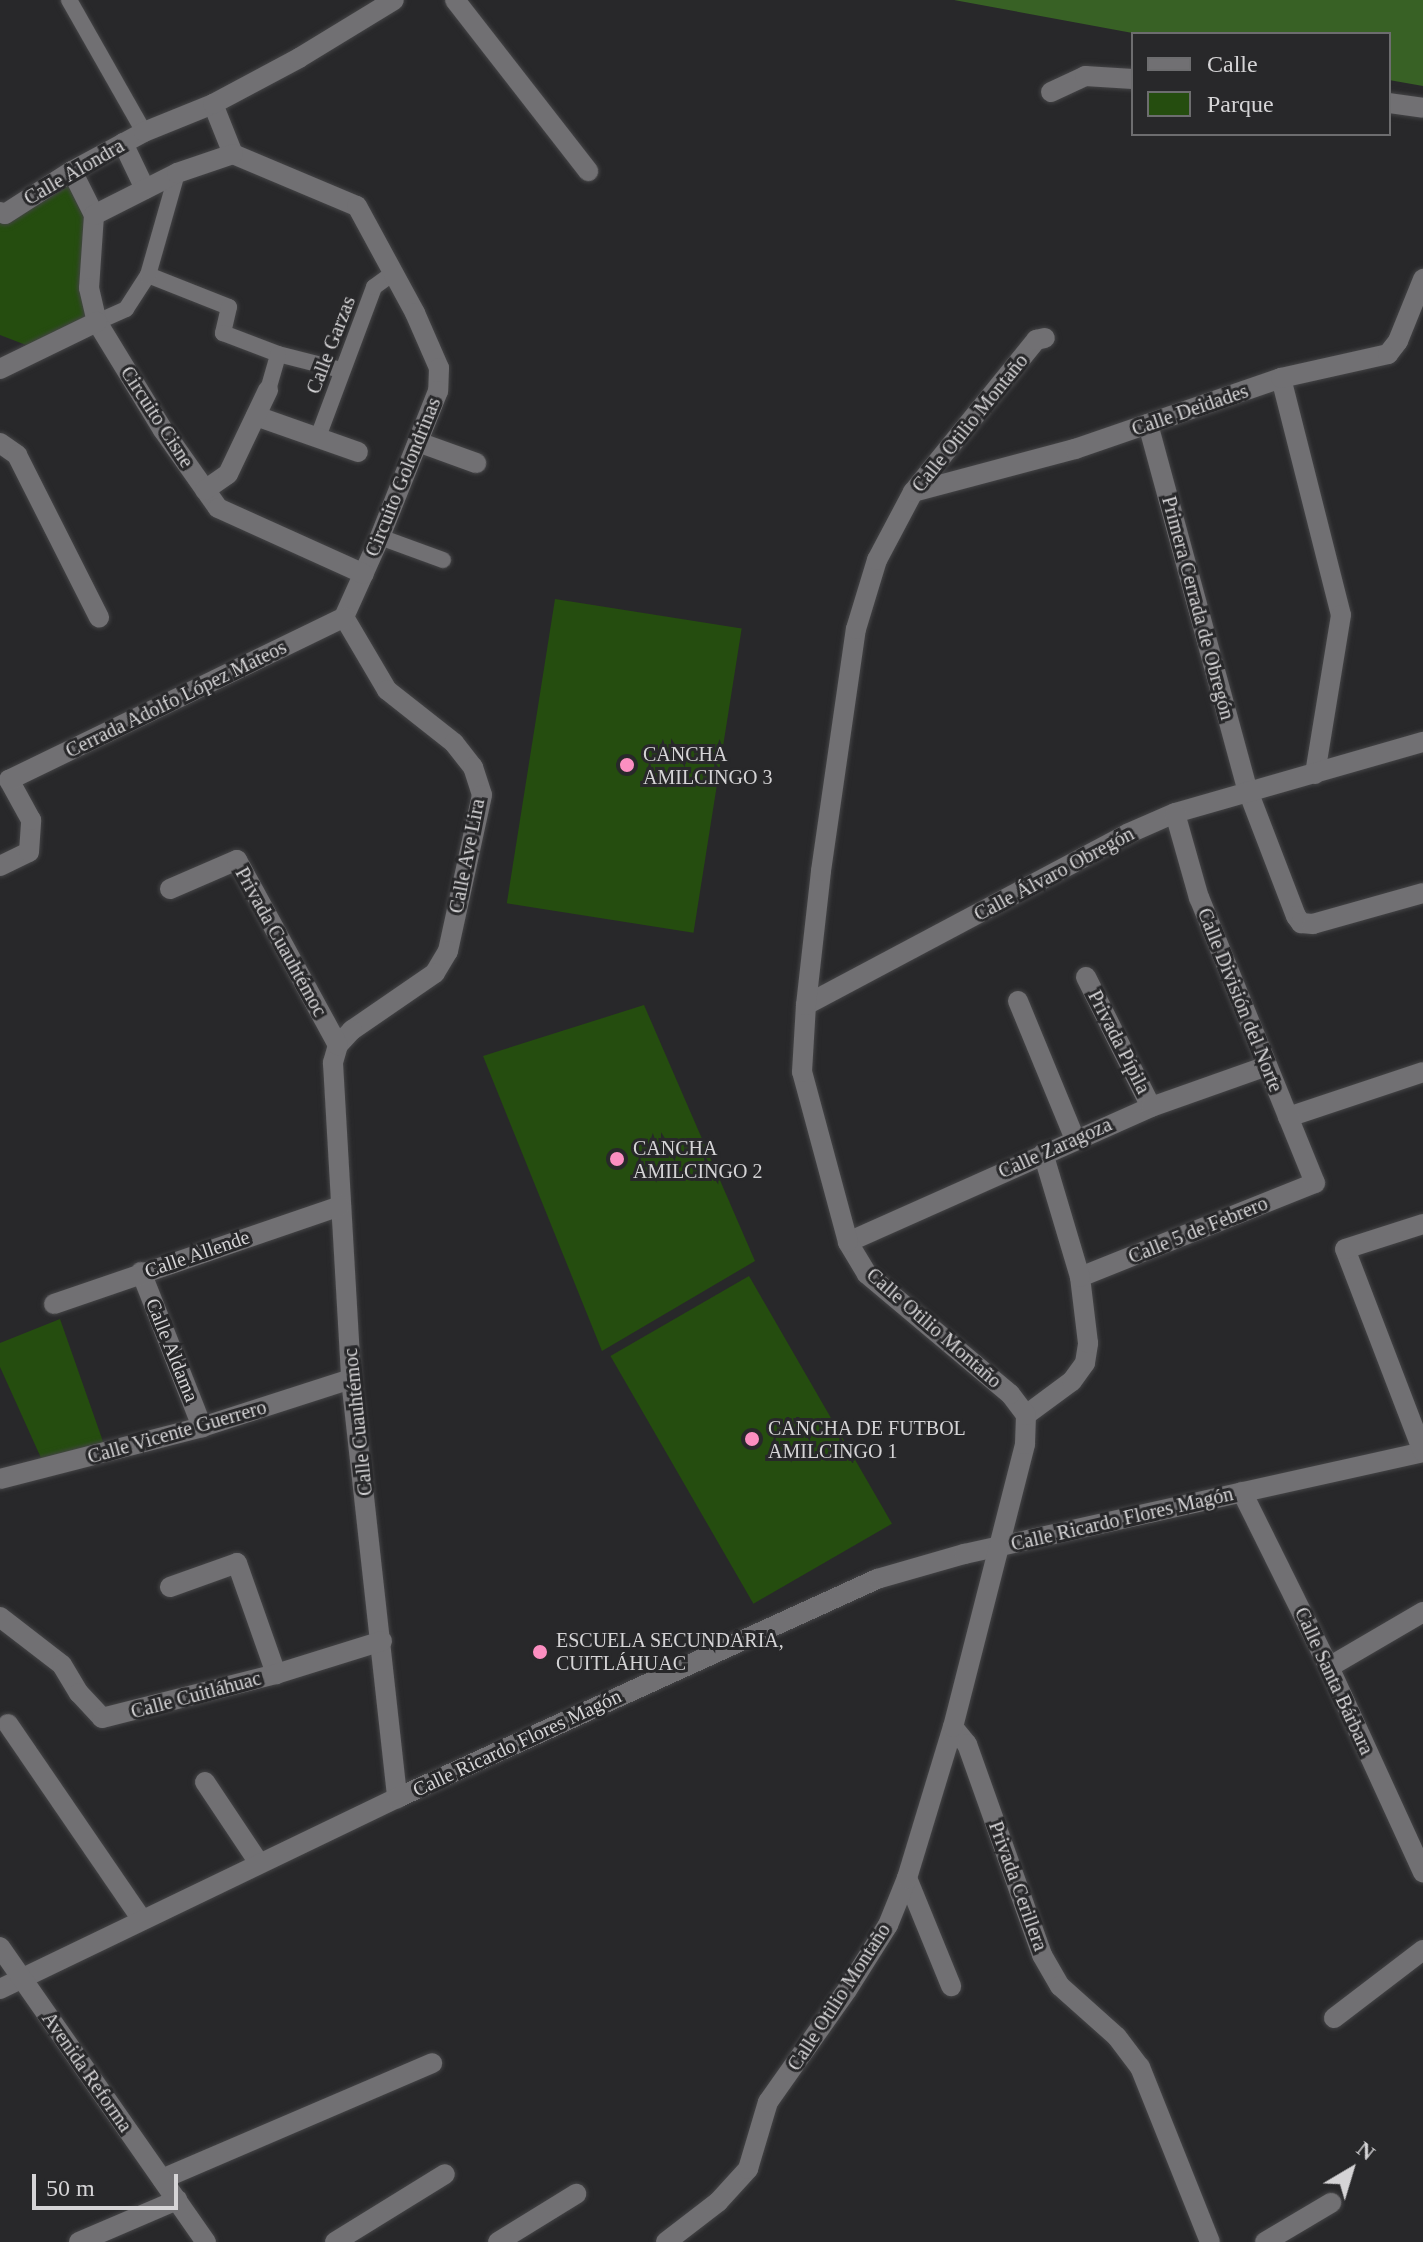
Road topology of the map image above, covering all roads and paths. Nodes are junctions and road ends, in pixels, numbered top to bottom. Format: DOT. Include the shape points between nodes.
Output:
graph roads {
  1 [pos="69,0"];
  2 [pos="394,0"];
  3 [pos="455,0"];
  4 [pos="1131,79"];
  5 [pos="1051,92"];
  6 [pos="1391,103"];
  7 [pos="213,104"];
  8 [pos="1423,108"];
  9 [pos="144,132"];
  10 [pos="123,143"];
  11 [pos="233,154"];
  12 [pos="72,171"];
  13 [pos="588,171"];
  14 [pos="177,173"];
  15 [pos="145,189"];
  16 [pos="2,210"];
  17 [pos="94,215"];
  18 [pos="392,274"];
  19 [pos="148,275"];
  20 [pos="1423,279"];
  21 [pos="97,322"];
  22 [pos="1045,338"];
  23 [pos="278,354"];
  24 [pos="0,369"];
  25 [pos="341,370"];
  26 [pos="1281,378"];
  27 [pos="268,390"];
  28 [pos="256,416"];
  29 [pos="1148,424"];
  30 [pos="318,437"];
  31 [pos="418,442"];
  32 [pos="0,443"];
  33 [pos="358,452"];
  34 [pos="476,463"];
  35 [pos="205,490"];
  36 [pos="913,492"];
  37 [pos="380,537"];
  38 [pos="443,560"];
  39 [pos="364,574"];
  40 [pos="99,617"];
  41 [pos="344,617"];
  42 [pos="1423,742"];
  43 [pos="1315,774"];
  44 [pos="1248,791"];
  45 [pos="1175,813"];
  46 [pos="0,866"];
  47 [pos="170,889"];
  48 [pos="1423,893"];
  49 [pos="1086,977"];
  50 [pos="1018,1001"];
  51 [pos="806,1005"];
  52 [pos="338,1045"];
  53 [pos="1267,1066"];
  54 [pos="1423,1072"];
  55 [pos="1151,1107"];
  56 [pos="1288,1117"];
  57 [pos="1075,1139"];
  58 [pos="1043,1153"];
  59 [pos="1315,1183"];
  60 [pos="341,1206"];
  61 [pos="1423,1224"];
  62 [pos="848,1242"];
  63 [pos="141,1272"];
  64 [pos="1080,1277"];
  65 [pos="54,1304"];
  66 [pos="351,1379"];
  67 [pos="1026,1415"];
  68 [pos="202,1427"];
  69 [pos="1423,1452"];
  70 [pos="0,1479"];
  71 [pos="1242,1492"];
  72 [pos="998,1548"];
  73 [pos="170,1587"];
  74 [pos="1423,1612"];
  75 [pos="0,1617"];
  76 [pos="382,1641"];
  77 [pos="1329,1667"];
  78 [pos="276,1674"];
  79 [pos="8,1724"];
  80 [pos="953,1727"];
  81 [pos="205,1782"];
  82 [pos="397,1798"];
  83 [pos="259,1863"];
  84 [pos="1423,1872"];
  85 [pos="907,1878"];
  86 [pos="142,1920"];
  87 [pos="0,1947"];
  88 [pos="1423,1950"];
  89 [pos="22,1980"];
  90 [pos="951,1986"];
  91 [pos="0,1989"];
  92 [pos="1334,2018"];
  93 [pos="432,2063"];
  94 [pos="445,2174"];
  95 [pos="162,2179"];
  96 [pos="576,2194"];
  97 [pos="177,2200"];
  98 [pos="1331,2203"];
  99 [pos="79,2242"];
  100 [pos="206,2242"];
  101 [pos="335,2242"];
  102 [pos="498,2242"];
  103 [pos="666,2242"];
  104 [pos="1210,2242"];
  105 [pos="1265,2242"];
  1 -- 9 [label="street"];
  2 -- 7 [label="street, Calle Alondra"];
  3 -- 13 [label="street"];
  4 -- 5 [label="street" via="1085,76"];
  6 -- 8 [label="street"];
  7 -- 9 [label="street, Calle Alondra"];
  7 -- 11 [label="street"];
  9 -- 10 [label="street, Calle Alondra"];
  10 -- 12 [label="street, Calle Alondra"];
  10 -- 15 [label="street"];
  11 -- 14 [label="street"];
  11 -- 18 [label="street, Circuito Golondrinas" via="357,206"];
  12 -- 16 [label="street, Calle Alondra"];
  12 -- 17 [label="street"];
  14 -- 15 [label="street"];
  14 -- 19 [label="street"];
  15 -- 17 [label="street"];
  17 -- 21 [label="street, Circuito Cisne" via="89,288"];
  18 -- 25 [label="street, Calle Garzas" via="374,287"];
  18 -- 31 [label="street, Circuito Golondrinas" via="439,368 438,391"];
  19 -- 21 [label="street" via="126,309"];
  19 -- 23 [label="street" via="229,307 223,333"];
  20 -- 26 [label="street, Calle Deidades" via="1388,354"];
  21 -- 24 [label="street"];
  21 -- 35 [label="street, Circuito Cisne"];
  22 -- 36 [label="street, Calle Otilio Montaño" via="1036,340"];
  23 -- 25 [label="street"];
  23 -- 27 [label="street"];
  25 -- 30 [label="street, Calle Garzas"];
  26 -- 29 [label="street, Calle Deidades"];
  26 -- 43 [label="street" via="1341,615"];
  27 -- 28 [label="street"];
  28 -- 30 [label="street"];
  28 -- 35 [label="street" via="228,474"];
  29 -- 36 [label="street, Calle Deidades"];
  29 -- 44 [label="street, Primera Cerrada de Obregón"];
  30 -- 33 [label="street"];
  31 -- 34 [label="street"];
  31 -- 37 [label="street, Circuito Golondrinas"];
  32 -- 40 [label="street" via="17,455"];
  35 -- 39 [label="street, Circuito Cisne" via="218,508"];
  36 -- 51 [label="street, Calle Otilio Montaño" via="877,560 856,629"];
  37 -- 38 [label="street"];
  37 -- 39 [label="street, Circuito Golondrinas"];
  39 -- 41 [label="street"];
  41 -- 46 [label="street, Cerrada Adolfo López Mateos" via="9,780 31,820 29,852"];
  41 -- 52 [label="street, Calle Ave Lira" via="387,690 454,743 473,767 482,795 448,951 435,973"];
  42 -- 43 [label="street, Calle Álvaro Obregón"];
  43 -- 44 [label="street, Calle Álvaro Obregón"];
  44 -- 45 [label="street, Calle Álvaro Obregón"];
  44 -- 48 [label="street, Primera Cerrada de Obregón" via="1301,923"];
  45 -- 51 [label="street, Calle Álvaro Obregón"];
  45 -- 53 [label="street, Calle División del Norte" via="1199,898"];
  47 -- 52 [label="street, Privada Cuauhtémoc" via="237,860"];
  49 -- 55 [label="street, Privada Pípila"];
  50 -- 57 [label="street"];
  51 -- 62 [label="street, Calle Otilio Montaño" via="802,1072"];
  52 -- 60 [label="street, Calle Cuauhtémoc" via="333,1063"];
  53 -- 55 [label="street, Calle Zaragoza"];
  53 -- 56 [label="street, Calle División del Norte"];
  54 -- 56 [label="street"];
  55 -- 57 [label="street, Calle Zaragoza"];
  56 -- 59 [label="street, Calle División del Norte"];
  57 -- 58 [label="street, Calle Zaragoza"];
  58 -- 62 [label="street, Calle Zaragoza"];
  58 -- 64 [label="street"];
  59 -- 64 [label="street, Calle 5 de Febrero"];
  60 -- 63 [label="street, Calle Allende"];
  60 -- 66 [label="street, Calle Cuauhtémoc"];
  61 -- 69 [label="street" via="1345,1249"];
  62 -- 67 [label="street, Calle Otilio Montaño" via="867,1274 1010,1394"];
  63 -- 65 [label="street, Calle Allende"];
  63 -- 68 [label="street, Calle Aldama"];
  64 -- 67 [label="street" via="1088,1343 1085,1363 1072,1381"];
  66 -- 68 [label="street, Calle Vicente Guerrero"];
  66 -- 76 [label="street, Calle Cuauhtémoc"];
  67 -- 72 [label="street, Calle Otilio Montaño" via="1025,1444"];
  68 -- 70 [label="street, Calle Vicente Guerrero"];
  69 -- 71 [label="street, Calle Ricardo Flores Magón"];
  71 -- 72 [label="street, Calle Ricardo Flores Magón"];
  71 -- 77 [label="street, Calle Santa Bárbara"];
  72 -- 80 [label="street, Calle Otilio Montaño"];
  72 -- 82 [label="street, Calle Ricardo Flores Magón" via="877,1579"];
  73 -- 78 [label="street" via="237,1563"];
  74 -- 77 [label="street"];
  75 -- 78 [label="street, Calle Cuitláhuac" via="62,1665 102,1718"];
  76 -- 78 [label="street, Calle Cuitláhuac"];
  76 -- 82 [label="street, Calle Cuauhtémoc"];
  77 -- 84 [label="street, Calle Santa Bárbara"];
  79 -- 86 [label="street"];
  80 -- 85 [label="street, Calle Otilio Montaño"];
  80 -- 104 [label="street, Privada Cerillera" via="967,1744 1042,1955 1060,1986 1117,2037 1140,2067"];
  81 -- 83 [label="street"];
  82 -- 83 [label="street, Calle Ricardo Flores Magón"];
  83 -- 86 [label="street, Calle Ricardo Flores Magón"];
  85 -- 90 [label="street"];
  85 -- 103 [label="street, Calle Otilio Montaño" via="880,1938 768,2102 748,2169 718,2202"];
  86 -- 89 [label="street, Calle Ricardo Flores Magón"];
  87 -- 89 [label="street, Avenida Reforma"];
  88 -- 92 [label="street"];
  89 -- 91 [label="street, Calle Ricardo Flores Magón"];
  89 -- 95 [label="street, Avenida Reforma"];
  93 -- 95 [label="street"];
  94 -- 101 [label="street"];
  95 -- 97 [label="street, Avenida Reforma"];
  96 -- 102 [label="street"];
  97 -- 99 [label="street"];
  97 -- 100 [label="street, Avenida Reforma"];
  98 -- 105 [label="street"];
}
